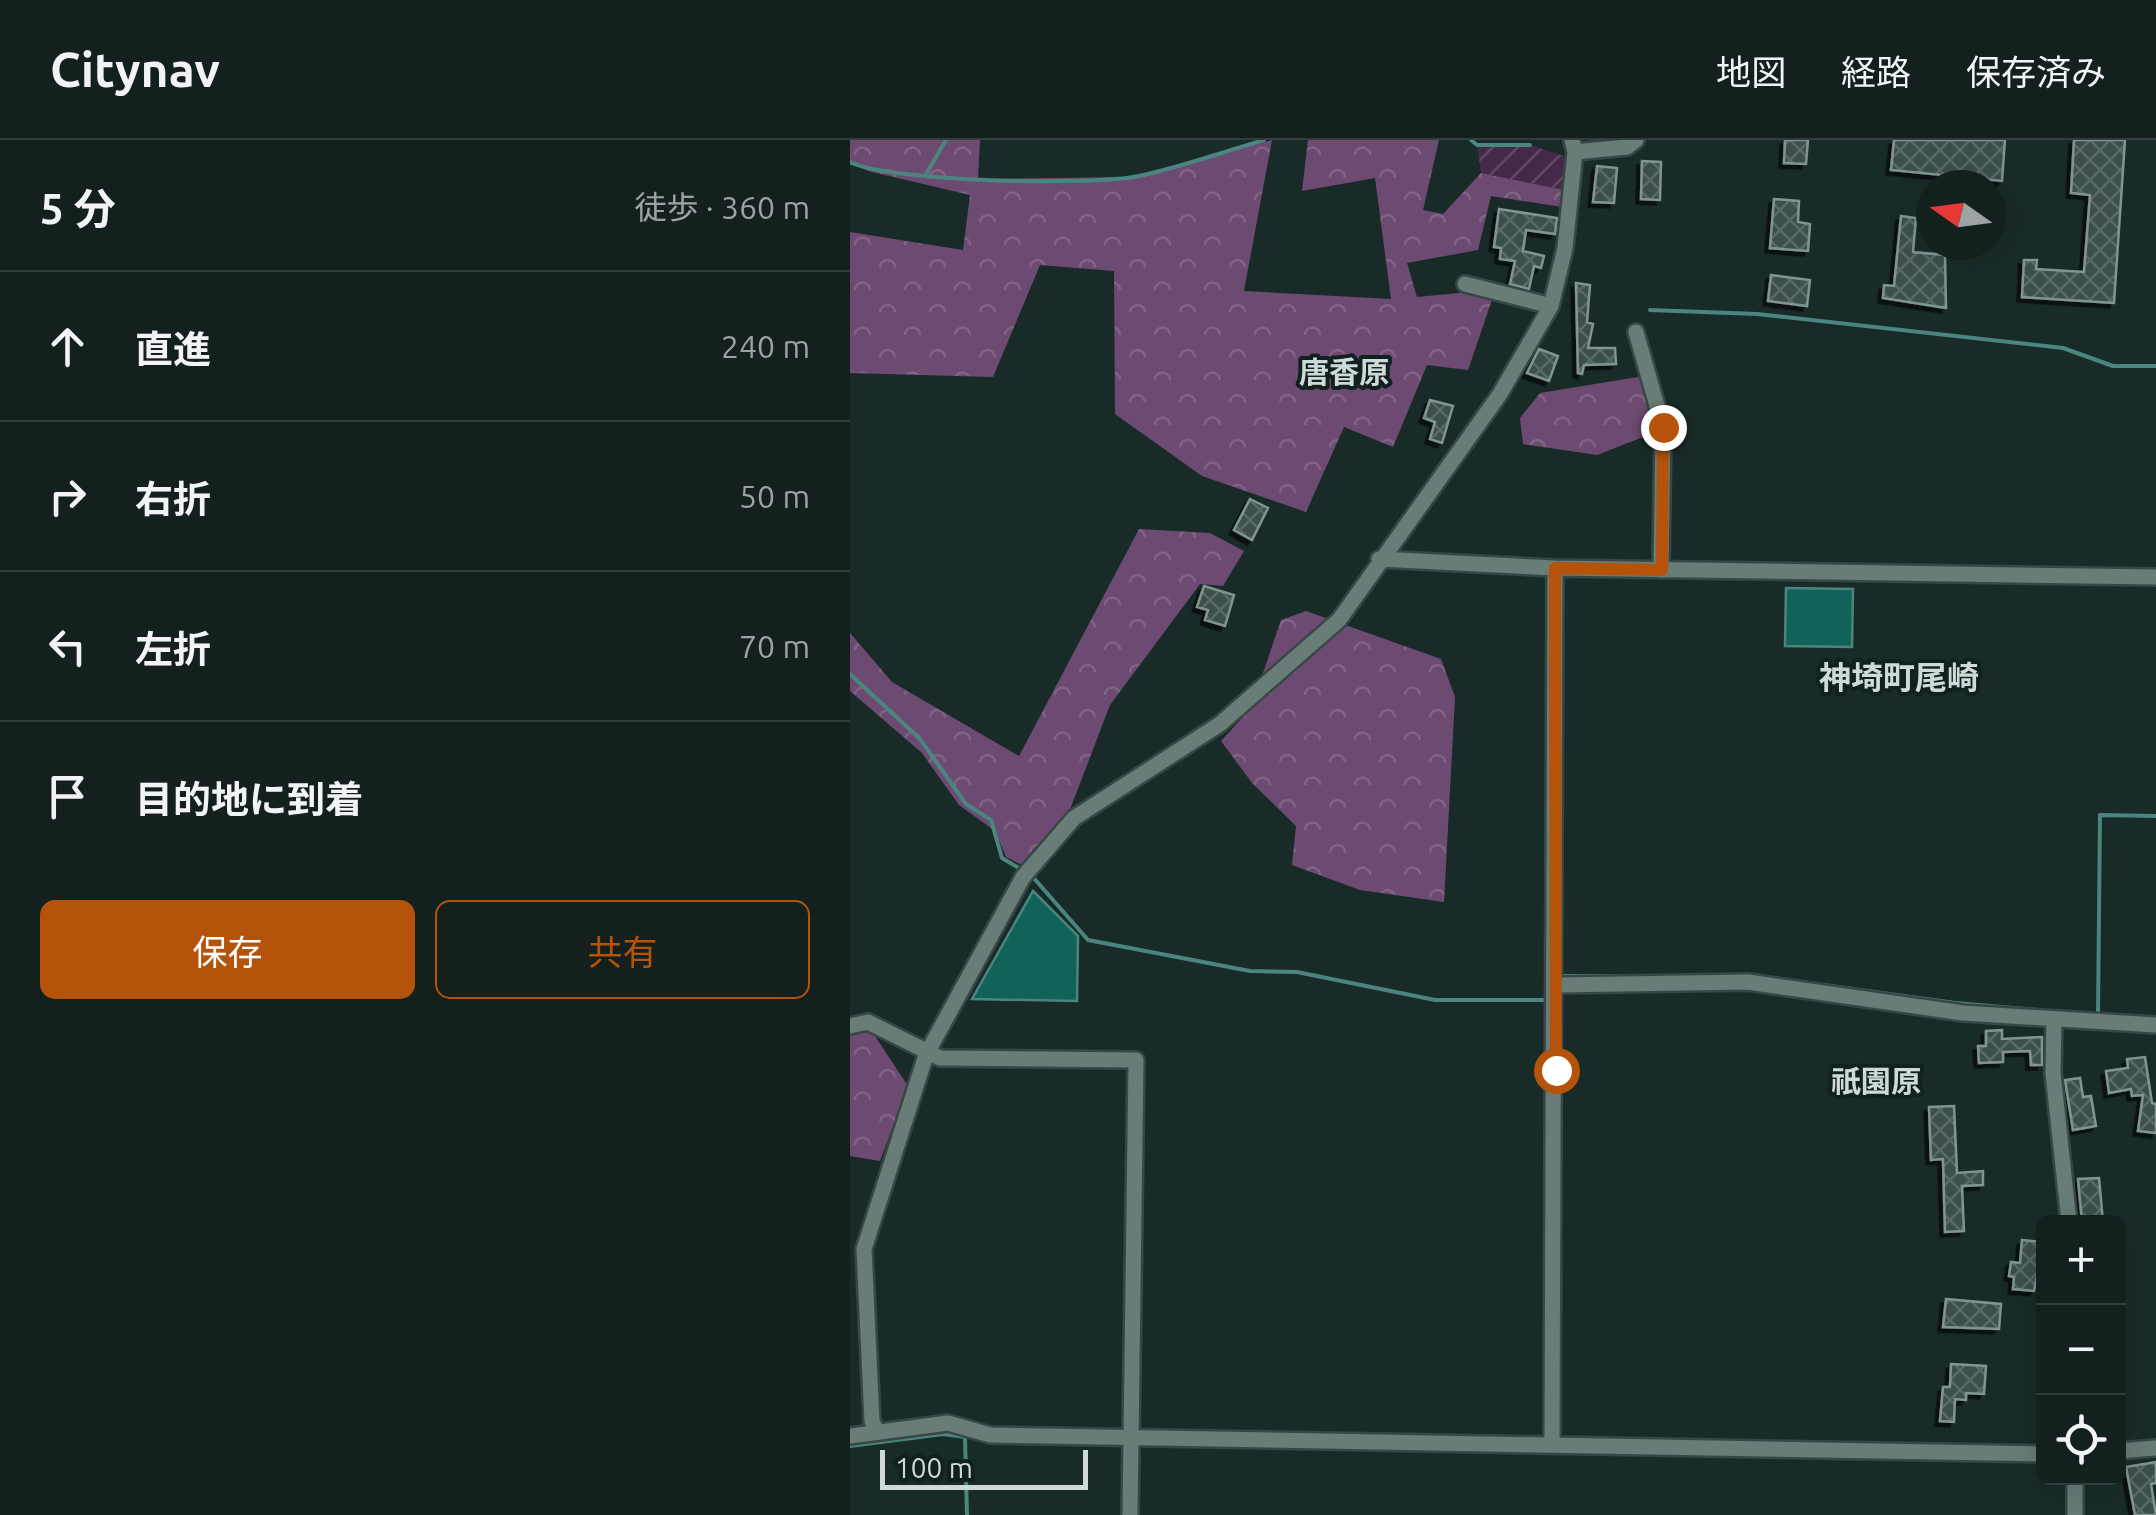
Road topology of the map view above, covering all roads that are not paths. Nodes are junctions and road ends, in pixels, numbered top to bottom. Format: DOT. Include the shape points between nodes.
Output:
graph roads {
  1 [pos="1636,140"];
  2 [pos="1573,146"];
  3 [pos="1465,284"];
  4 [pos="1551,306"];
  5 [pos="1636,332"];
  6 [pos="1379,559"];
  7 [pos="1555,568"];
  8 [pos="1662,570"];
  9 [pos="2156,577"];
  10 [pos="1556,985"];
  11 [pos="2054,1019"];
  12 [pos="850,1026"];
  13 [pos="2156,1026"];
  14 [pos="926,1055"];
  15 [pos="2068,1215"];
  16 [pos="877,1432"];
  17 [pos="850,1436"];
  18 [pos="1131,1438"];
  19 [pos="1552,1444"];
  20 [pos="2156,1448"];
  21 [pos="2126,1450"];
  22 [pos="2036,1454"];
  23 [pos="2075,1485"];
  24 [pos="1130,1515"];
  25 [pos="2075,1515"];
  1 -- 2 [label="street" via="1627,147"];
  2 -- 4 [label="street" via="1565,248"];
  3 -- 4 [label="street"];
  4 -- 6 [label="street" via="1500,394"];
  5 -- 8 [label="street" via="1663,427"];
  6 -- 7 [label="street"];
  6 -- 14 [label="street" via="1339,620 1235,712 1074,818 1027,872"];
  7 -- 8 [label="street"];
  7 -- 10 [label="street"];
  8 -- 9 [label="street"];
  10 -- 11 [label="street" via="1748,982"];
  10 -- 19 [label="street"];
  11 -- 13 [label="street"];
  11 -- 15 [label="street"];
  12 -- 14 [label="street" via="868,1022"];
  14 -- 16 [label="street" via="864,1249"];
  14 -- 18 [label="street" via="1136,1060"];
  16 -- 17 [label="street"];
  16 -- 18 [label="street" via="948,1423 990,1435"];
  18 -- 19 [label="street"];
  18 -- 24 [label="street"];
  19 -- 22 [label="street"];
  20 -- 21 [label="street"];
  23 -- 25 [label="street"];
}
